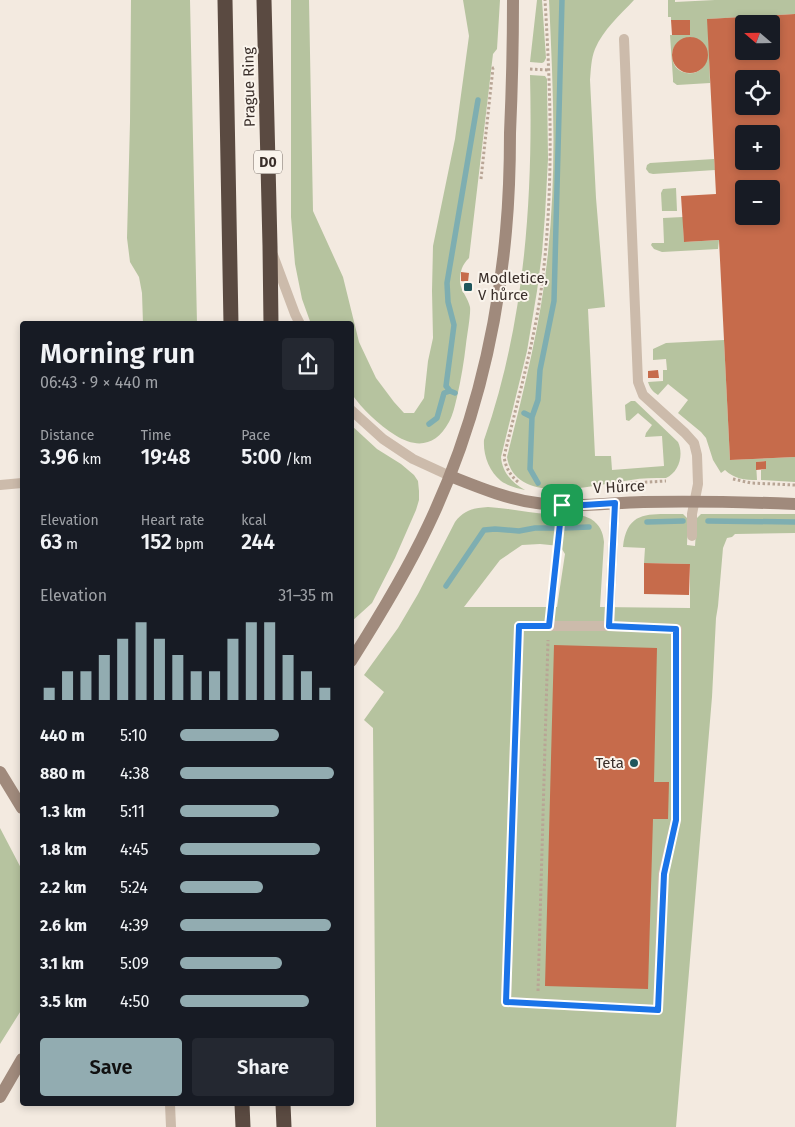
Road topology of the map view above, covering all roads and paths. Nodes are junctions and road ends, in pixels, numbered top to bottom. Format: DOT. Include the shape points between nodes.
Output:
graph roads {
  1 [pos="225,0"];
  2 [pos="264,0"];
  3 [pos="513,0"];
  4 [pos="545,0"];
  5 [pos="624,39"];
  6 [pos="496,68"];
  7 [pos="530,69"];
  8 [pos="549,70"];
  9 [pos="481,179"];
  10 [pos="270,246"];
  11 [pos="231,321"];
  12 [pos="271,321"];
  13 [pos="299,321"];
  14 [pos="354,413"];
  15 [pos="450,476"];
  16 [pos="733,479"];
  17 [pos="666,481"];
  18 [pos="20,484"];
  19 [pos="0,485"];
  20 [pos="521,485"];
  21 [pos="795,485"];
  22 [pos="613,487"];
  23 [pos="694,501"];
  24 [pos="615,503"];
  25 [pos="795,504"];
  26 [pos="562,505"];
  27 [pos="692,536"];
  28 [pos="549,626"];
  29 [pos="609,626"];
  30 [pos="354,656"];
  31 [pos="0,772"];
  32 [pos="20,805"];
  33 [pos="538,992"];
  34 [pos="20,1062"];
  35 [pos="0,1097"];
  36 [pos="170,1106"];
  37 [pos="242,1106"];
  38 [pos="284,1106"];
  39 [pos="171,1127"];
  40 [pos="243,1127"];
  41 [pos="284,1127"];
  1 -- 11 [label="highway, Prague Ring"];
  2 -- 10 [label="highway, Prague Ring / D0"];
  3 -- 15 [label="main road" via="509,184 501,277 481,377"];
  4 -- 8 [label="path"];
  5 -- 23 [label="lane" via="638,382 643,395 694,443 698,484"];
  6 -- 9 [label="path" via="493,68"];
  7 -- 8 [label="path"];
  8 -- 20 [label="path" via="549,216 541,292 504,457 512,476"];
  10 -- 12 [label="highway, Prague Ring / D0"];
  10 -- 13 [label="lane"];
  14 -- 15 [label="lane" via="383,439 413,459"];
  15 -- 26 [label="main road, V Hůrce" via="516,500"];
  15 -- 30 [label="main road" via="410,564"];
  16 -- 21 [label="path"];
  17 -- 22 [label="path"];
  18 -- 19 [label="lane"];
  23 -- 24 [label="main road, V Hůrce"];
  23 -- 25 [label="main road, V Hůrce"];
  23 -- 27 [label="lane"];
  24 -- 26 [label="main road, V Hůrce"];
  24 -- 29 [label="lane"];
  26 -- 28 [label="path"];
  28 -- 29 [label="lane"];
  28 -- 29 [label="lane" via="519,626 506,1002 658,1010 664,874 676,820 676,629"];
  28 -- 33 [label="path"];
  31 -- 32 [label="main road"];
  34 -- 35 [label="main road"];
  36 -- 39 [label="lane"];
  37 -- 40 [label="highway"];
  38 -- 41 [label="highway"];
}
